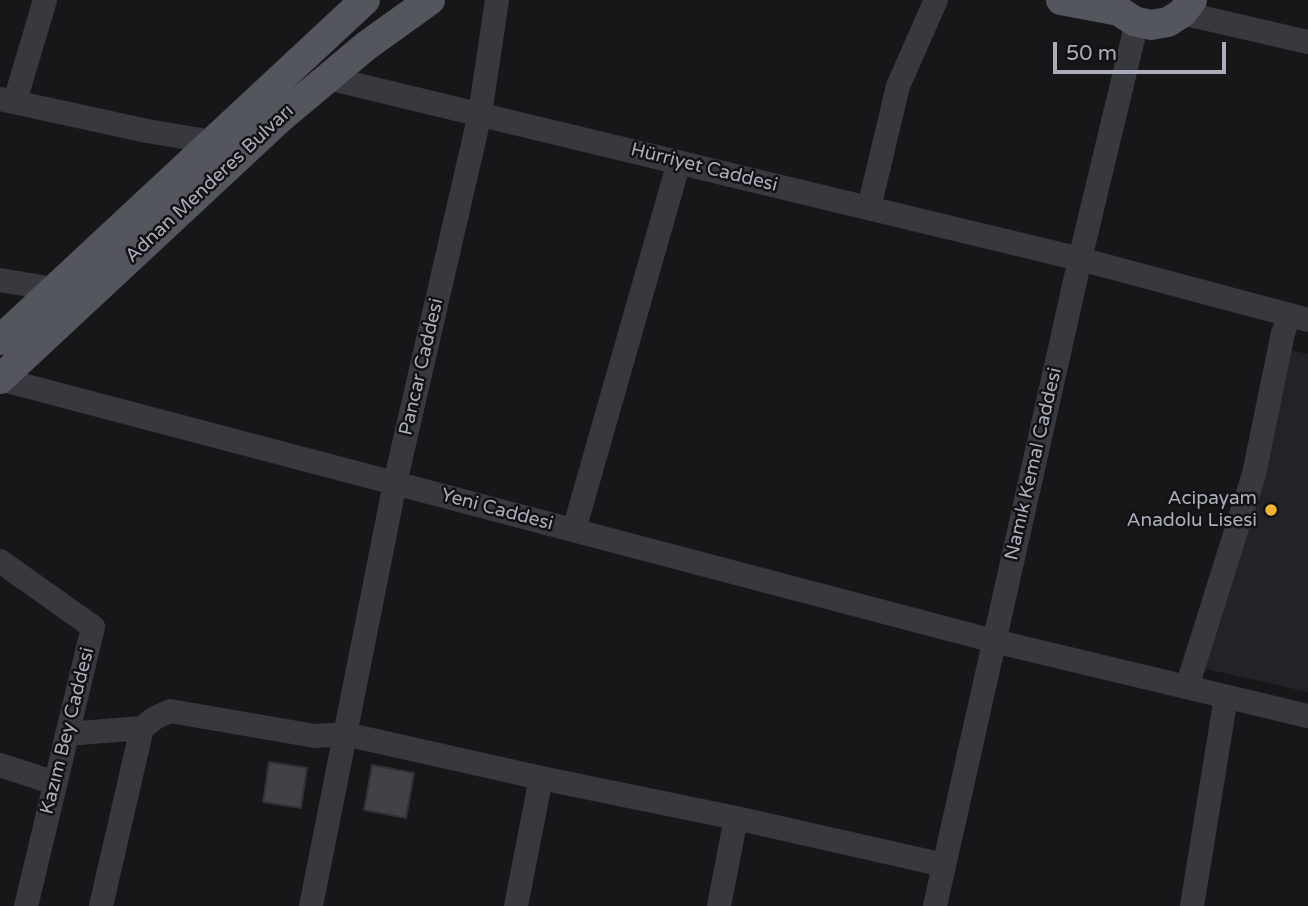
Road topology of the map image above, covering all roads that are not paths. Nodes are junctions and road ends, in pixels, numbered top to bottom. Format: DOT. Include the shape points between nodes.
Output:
graph roads {
  1 [pos="45,0"];
  2 [pos="365,0"];
  3 [pos="430,0"];
  4 [pos="496,0"];
  5 [pos="936,0"];
  6 [pos="1061,0"];
  7 [pos="1187,6"];
  8 [pos="1123,11"];
  9 [pos="1308,43"];
  10 [pos="328,78"];
  11 [pos="7,100"];
  12 [pos="480,114"];
  13 [pos="213,142"];
  14 [pos="680,162"];
  15 [pos="869,208"];
  16 [pos="1080,259"];
  17 [pos="0,280"];
  18 [pos="54,289"];
  19 [pos="1299,317"];
  20 [pos="0,340"];
  21 [pos="0,379"];
  22 [pos="395,483"];
  23 [pos="574,530"];
  24 [pos="0,561"];
  25 [pos="994,641"];
  26 [pos="1187,687"];
  27 [pos="1226,696"];
  28 [pos="1308,716"];
  29 [pos="142,728"];
  30 [pos="67,734"];
  31 [pos="345,734"];
  32 [pos="0,765"];
  33 [pos="541,778"];
  34 [pos="55,783"];
  35 [pos="736,818"];
  36 [pos="944,865"];
  37 [pos="26,906"];
  38 [pos="101,906"];
  39 [pos="311,906"];
  40 [pos="516,906"];
  41 [pos="719,906"];
  42 [pos="934,906"];
  43 [pos="1192,906"];
  1 -- 11 [label="street"];
  2 -- 13 [label="main road, Adnan Menderes Bulvarı"];
  3 -- 10 [label="main road, Adnan Menderes Bulvarı"];
  4 -- 12 [label="street, Pancar Caddesi"];
  5 -- 15 [label="street" via="898,86"];
  6 -- 8 [label="main road"];
  7 -- 8 [label="main road" via="1168,22 1151,25"];
  7 -- 9 [label="street"];
  8 -- 16 [label="street, Namık Kemal Caddesi"];
  10 -- 12 [label="street, Hürriyet Caddesi"];
  10 -- 21 [label="main road, Adnan Menderes Bulvarı"];
  11 -- 13 [label="street"];
  12 -- 14 [label="street, Hürriyet Caddesi"];
  12 -- 22 [label="street, Pancar Caddesi"];
  13 -- 18 [label="main road, Adnan Menderes Bulvarı"];
  14 -- 15 [label="street, Hürriyet Caddesi"];
  14 -- 23 [label="street"];
  15 -- 16 [label="street, Hürriyet Caddesi"];
  16 -- 19 [label="street, Hürriyet Caddesi"];
  16 -- 25 [label="street, Namık Kemal Caddesi"];
  17 -- 18 [label="street"];
  18 -- 20 [label="main road, Adnan Menderes Bulvarı"];
  19 -- 26 [label="street" via="1283,333 1254,474"];
  21 -- 22 [label="street, Yeni Caddesi"];
  22 -- 23 [label="street, Yeni Caddesi"];
  22 -- 31 [label="street, Pancar Caddesi"];
  23 -- 25 [label="street, Yeni Caddesi"];
  24 -- 30 [label="street, Kazım Bey Caddesi" via="93,627"];
  25 -- 26 [label="street, Yeni Caddesi"];
  25 -- 36 [label="street, Namık Kemal Caddesi"];
  26 -- 27 [label="street, Yeni Caddesi"];
  27 -- 28 [label="street, Yeni Caddesi"];
  27 -- 43 [label="street"];
  29 -- 30 [label="street"];
  29 -- 31 [label="street" via="170,711 315,736"];
  29 -- 38 [label="street"];
  30 -- 34 [label="street, Kazım Bey Caddesi"];
  31 -- 33 [label="street"];
  31 -- 39 [label="street, Pancar Caddesi"];
  32 -- 34 [label="street"];
  33 -- 35 [label="street"];
  33 -- 40 [label="street"];
  34 -- 37 [label="street, Kazım Bey Caddesi"];
  35 -- 36 [label="street"];
  35 -- 41 [label="street"];
  36 -- 42 [label="street, Namık Kemal Caddesi"];
}
